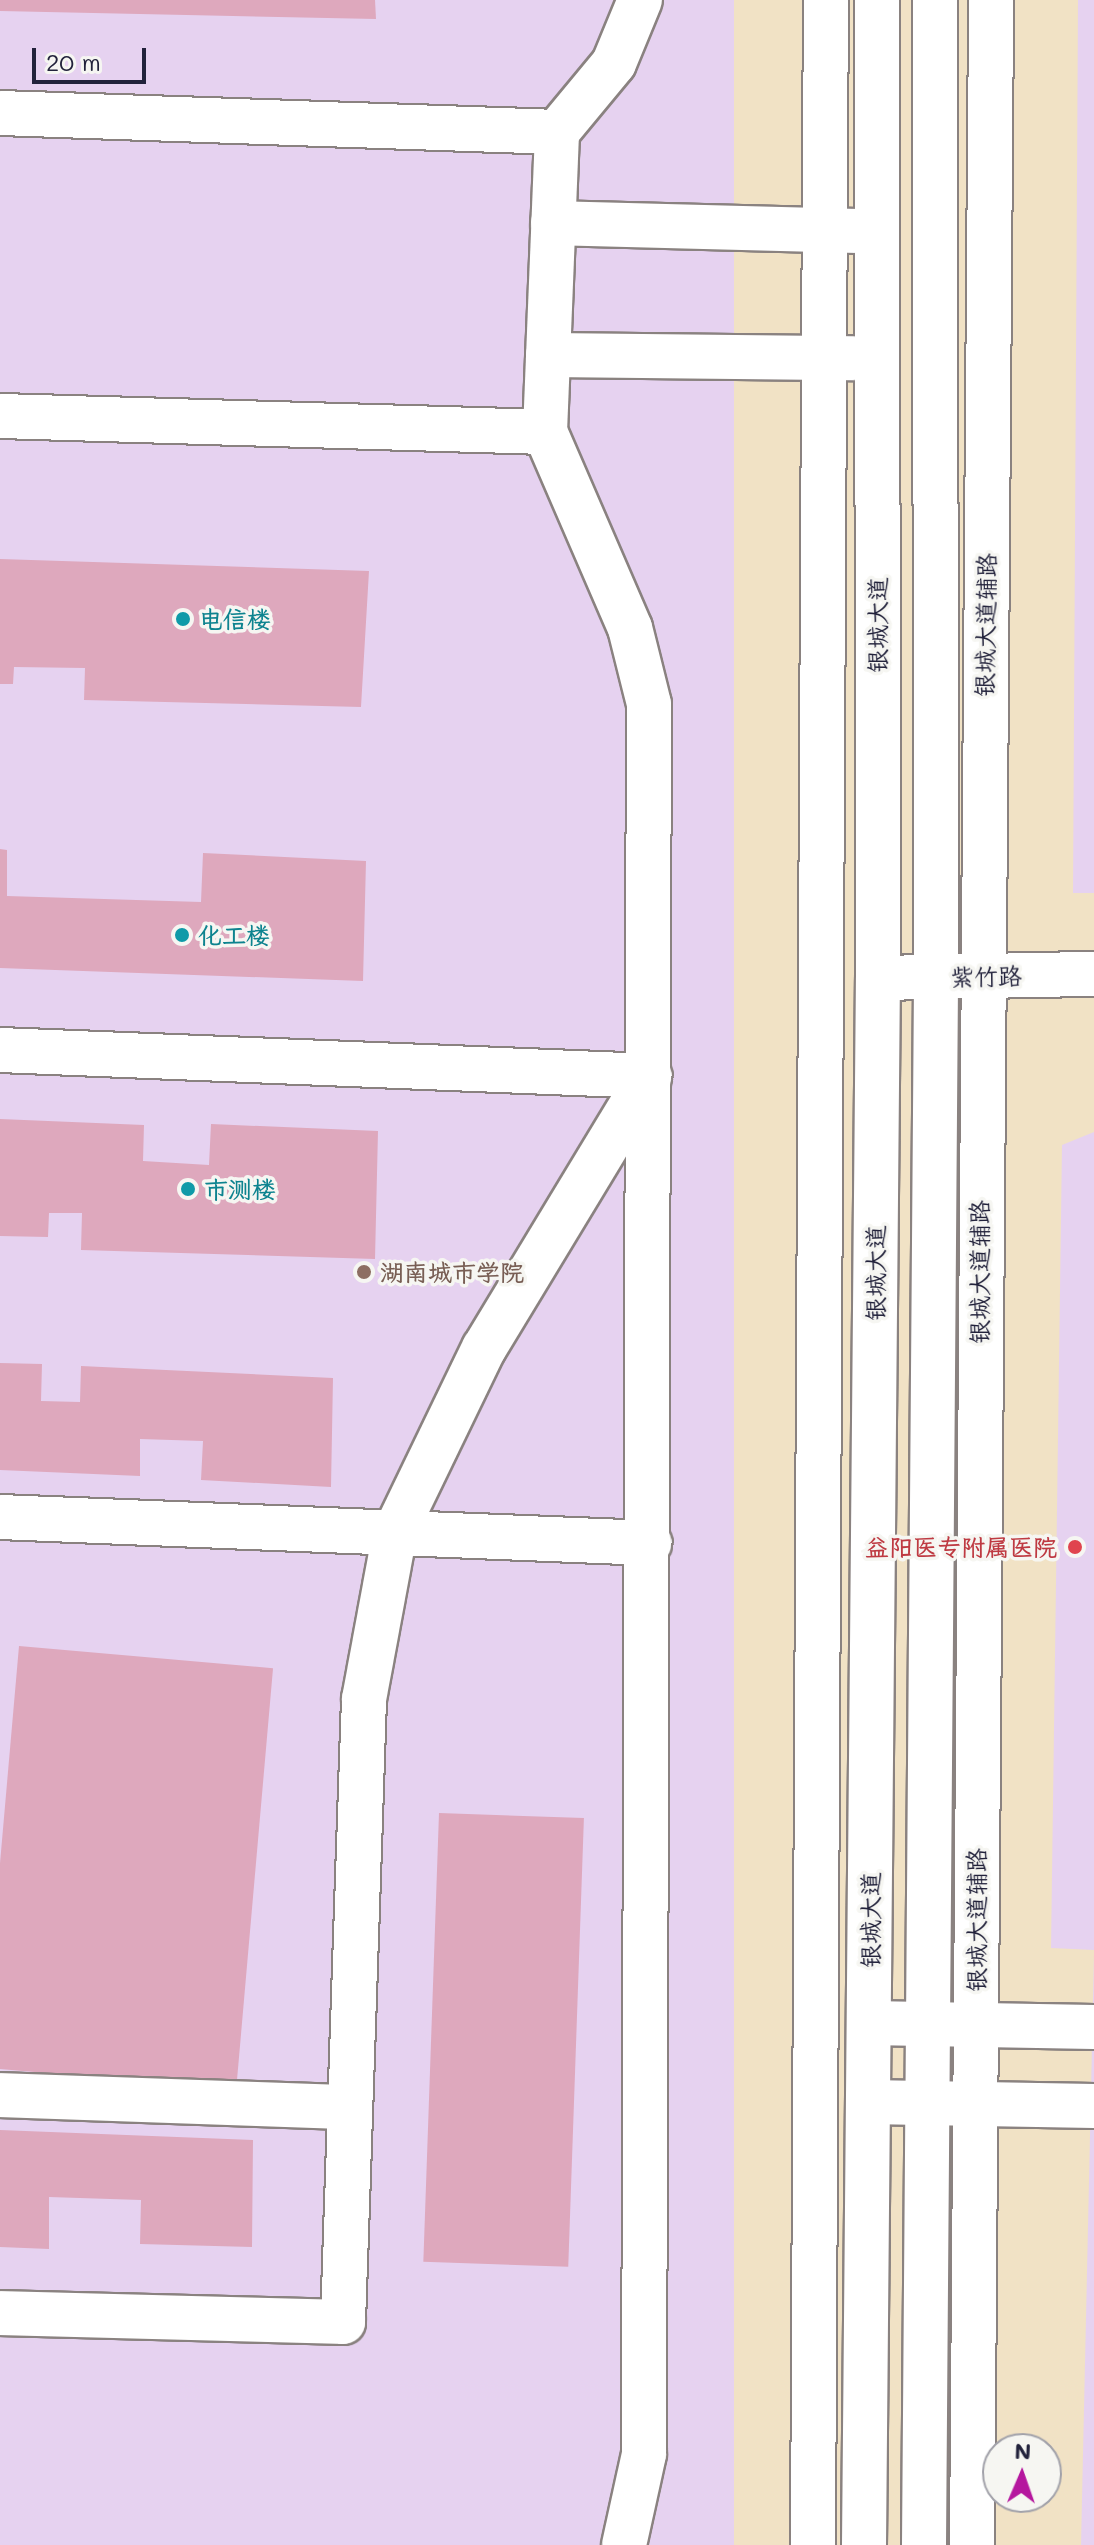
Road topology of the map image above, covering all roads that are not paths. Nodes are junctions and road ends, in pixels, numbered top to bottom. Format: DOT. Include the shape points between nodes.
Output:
graph roads {
  1 [pos="640,0"];
  2 [pos="826,0"];
  3 [pos="877,0"];
  4 [pos="935,0"];
  5 [pos="991,0"];
  6 [pos="0,113"];
  7 [pos="557,132"];
  8 [pos="553,223"];
  9 [pos="877,232"];
  10 [pos="548,355"];
  11 [pos="877,359"];
  12 [pos="0,416"];
  13 [pos="545,432"];
  14 [pos="1094,974"];
  15 [pos="981,976"];
  16 [pos="936,977"];
  17 [pos="878,978"];
  18 [pos="0,1050"];
  19 [pos="649,1076"];
  20 [pos="0,1517"];
  21 [pos="395,1532"];
  22 [pos="649,1543"];
  23 [pos="869,2023"];
  24 [pos="928,2024"];
  25 [pos="975,2024"];
  26 [pos="1094,2027"];
  27 [pos="0,2095"];
  28 [pos="868,2102"];
  29 [pos="927,2102"];
  30 [pos="974,2104"];
  31 [pos="1094,2106"];
  32 [pos="350,2107"];
  33 [pos="0,2313"];
  34 [pos="624,2545"];
  35 [pos="813,2545"];
  36 [pos="864,2545"];
  37 [pos="924,2545"];
  38 [pos="972,2545"];
  1 -- 7 [label="street" via="614,63"];
  2 -- 35 [label="street"];
  3 -- 9 [label="street, 银城大道"];
  4 -- 16 [label="street"];
  5 -- 15 [label="street, 银城大道辅路"];
  6 -- 7 [label="street"];
  7 -- 8 [label="street"];
  8 -- 9 [label="street"];
  8 -- 10 [label="street"];
  9 -- 11 [label="street, 银城大道"];
  10 -- 11 [label="street"];
  10 -- 13 [label="street"];
  11 -- 17 [label="street, 银城大道"];
  12 -- 13 [label="street"];
  13 -- 19 [label="street" via="630,628 649,704"];
  14 -- 15 [label="street, 紫竹路"];
  15 -- 16 [label="street, 紫竹路"];
  15 -- 25 [label="street, 银城大道辅路"];
  16 -- 17 [label="street, 紫竹路"];
  16 -- 24 [label="street"];
  17 -- 23 [label="street, 银城大道"];
  18 -- 19 [label="street"];
  19 -- 21 [label="street" via="484,1348"];
  19 -- 22 [label="street"];
  20 -- 21 [label="street"];
  21 -- 22 [label="street"];
  21 -- 32 [label="street" via="364,1699"];
  22 -- 34 [label="street" via="644,2454"];
  23 -- 24 [label="street"];
  23 -- 28 [label="street, 银城大道"];
  24 -- 25 [label="street"];
  24 -- 29 [label="street"];
  25 -- 26 [label="street"];
  25 -- 30 [label="street, 银城大道辅路"];
  27 -- 32 [label="street"];
  28 -- 29 [label="street"];
  28 -- 36 [label="street, 银城大道"];
  29 -- 30 [label="street"];
  29 -- 37 [label="street"];
  30 -- 31 [label="street"];
  30 -- 38 [label="street, 银城大道辅路"];
  32 -- 33 [label="street" via="343,2322"];
}
